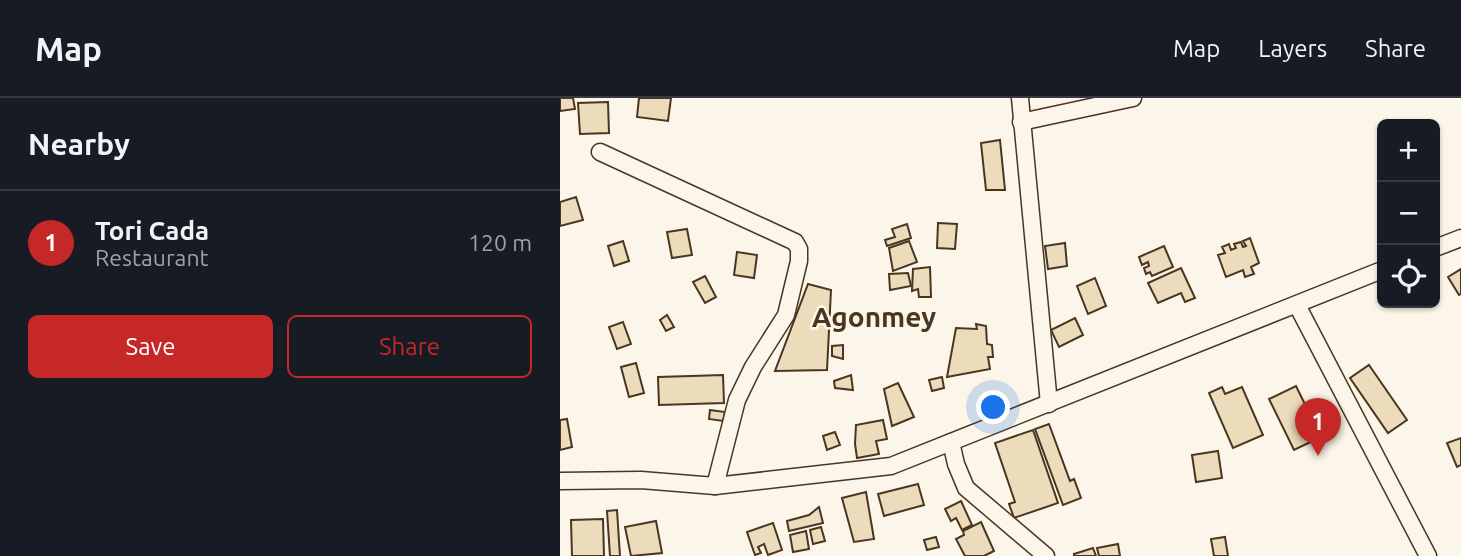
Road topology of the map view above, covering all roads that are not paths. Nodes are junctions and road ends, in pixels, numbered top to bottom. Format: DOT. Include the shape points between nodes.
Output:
graph roads {
  1 [pos="1020,98"];
  2 [pos="1133,98"];
  3 [pos="1021,122"];
  4 [pos="600,152"];
  5 [pos="1461,238"];
  6 [pos="1440,246"];
  7 [pos="1377,272"];
  8 [pos="1297,304"];
  9 [pos="1048,404"];
  10 [pos="951,442"];
  11 [pos="560,481"];
  12 [pos="715,486"];
  13 [pos="1046,556"];
  14 [pos="1428,556"];
  1 -- 3 [label="street"];
  2 -- 3 [label="street"];
  3 -- 9 [label="street"];
  4 -- 12 [label="street" via="795,242 799,249 786,315 737,400"];
  5 -- 6 [label="street"];
  7 -- 8 [label="street"];
  8 -- 9 [label="street"];
  8 -- 14 [label="street"];
  9 -- 10 [label="street"];
  10 -- 12 [label="street" via="891,466"];
  10 -- 13 [label="street" via="965,488"];
  11 -- 12 [label="street" via="641,480"];
}
